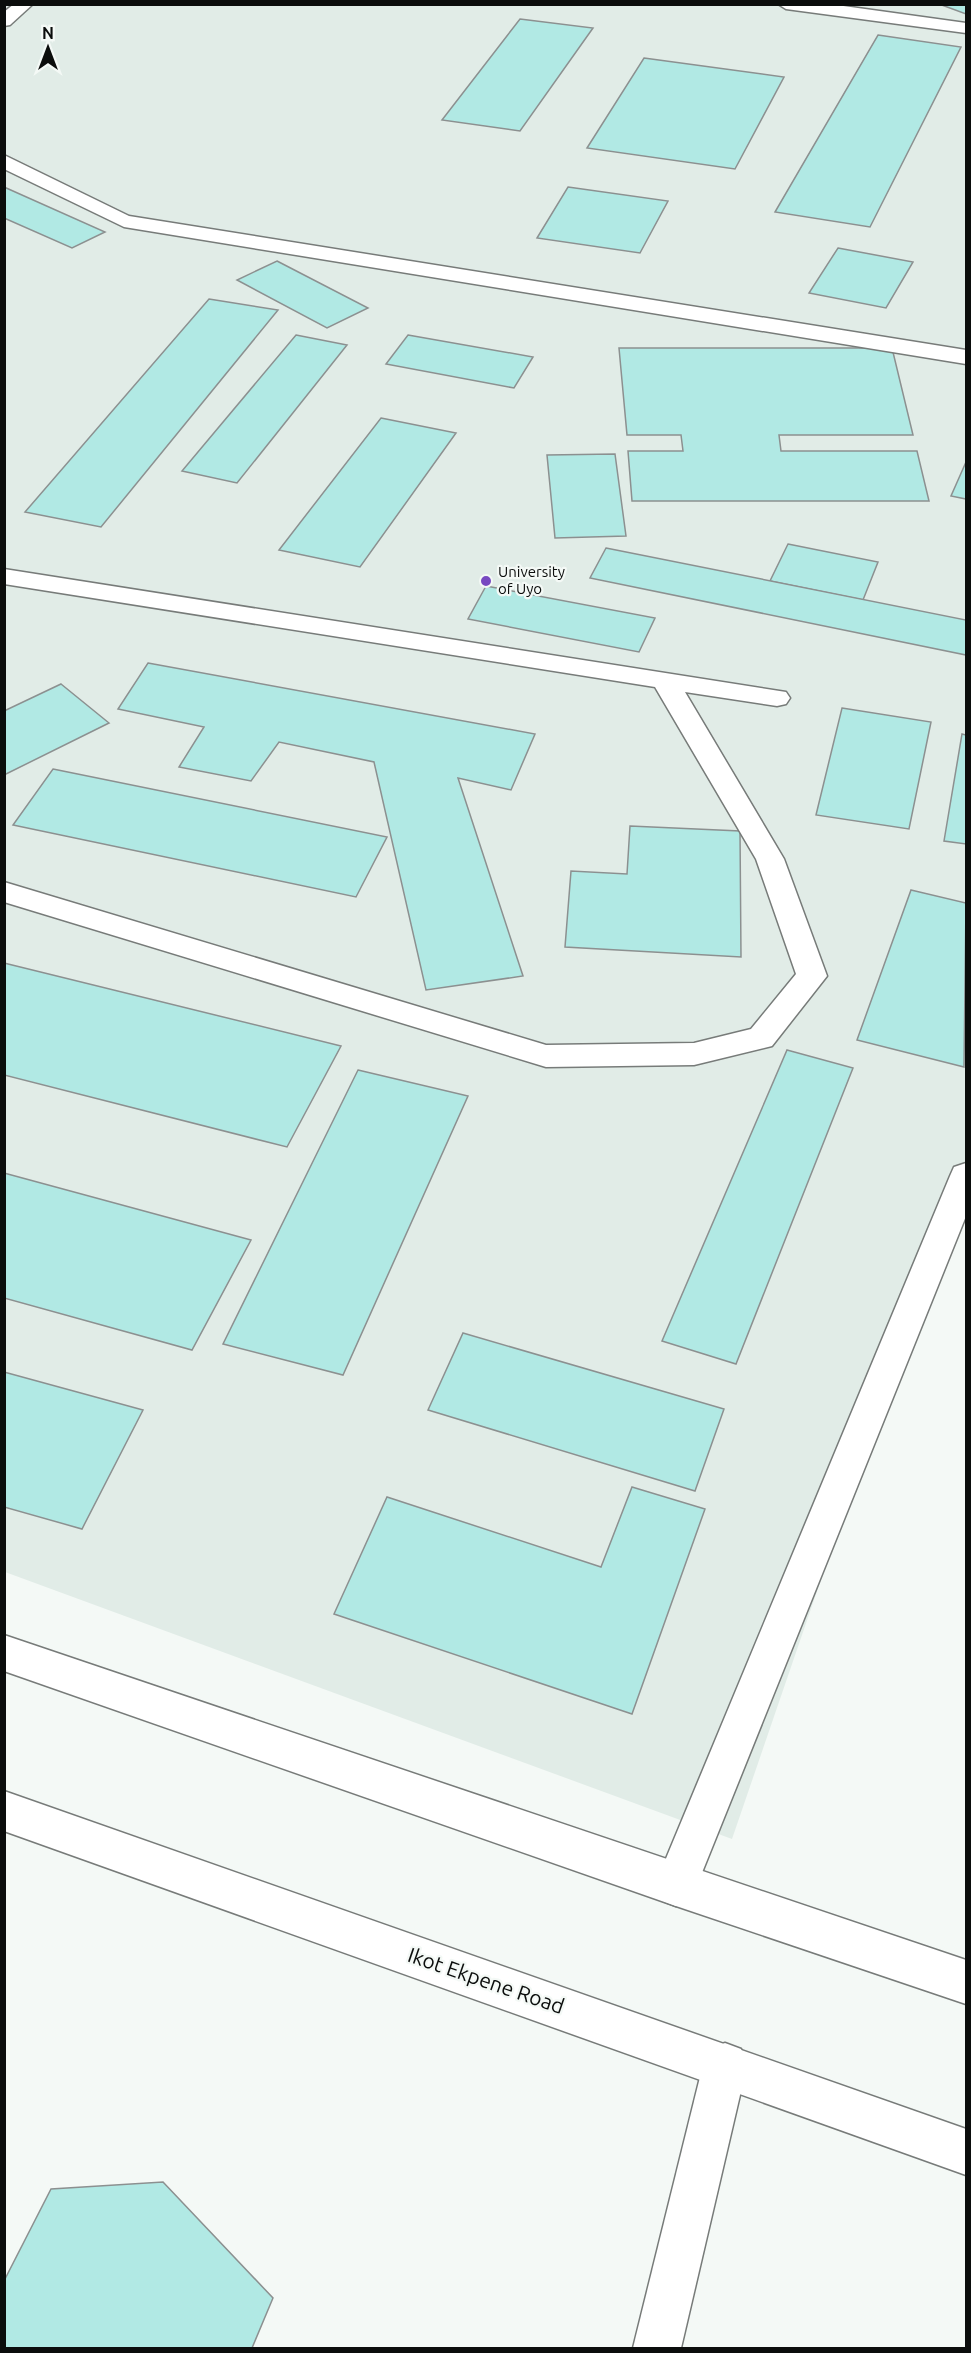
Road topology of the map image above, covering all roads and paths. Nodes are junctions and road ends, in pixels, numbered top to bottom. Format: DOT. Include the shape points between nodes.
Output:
graph roads {
  1 [pos="25,4"];
  2 [pos="786,4"];
  3 [pos="4,21"];
  4 [pos="966,28"];
  5 [pos="4,161"];
  6 [pos="966,357"];
  7 [pos="4,576"];
  8 [pos="665,681"];
  9 [pos="777,698"];
  10 [pos="4,892"];
  11 [pos="966,1176"];
  12 [pos="4,1653"];
  13 [pos="4,1811"];
  14 [pos="676,1885"];
  15 [pos="966,1982"];
  16 [pos="725,2066"];
  17 [pos="966,2152"];
  18 [pos="657,2349"];
  1 -- 3 [label="main road"];
  2 -- 4 [label="main road"];
  5 -- 6 [label="main road" via="124,221"];
  7 -- 8 [label="main road"];
  8 -- 9 [label="main road"];
  8 -- 10 [label="main road" via="770,859 812,976 761,1038 694,1054 546,1056"];
  11 -- 14 [label="main road"];
  12 -- 14 [label="main road"];
  13 -- 16 [label="main road, Ikot Ekpene Road"];
  14 -- 15 [label="main road"];
  16 -- 17 [label="main road, Ikot Ekpene Road"];
  16 -- 18 [label="main road"];
}
